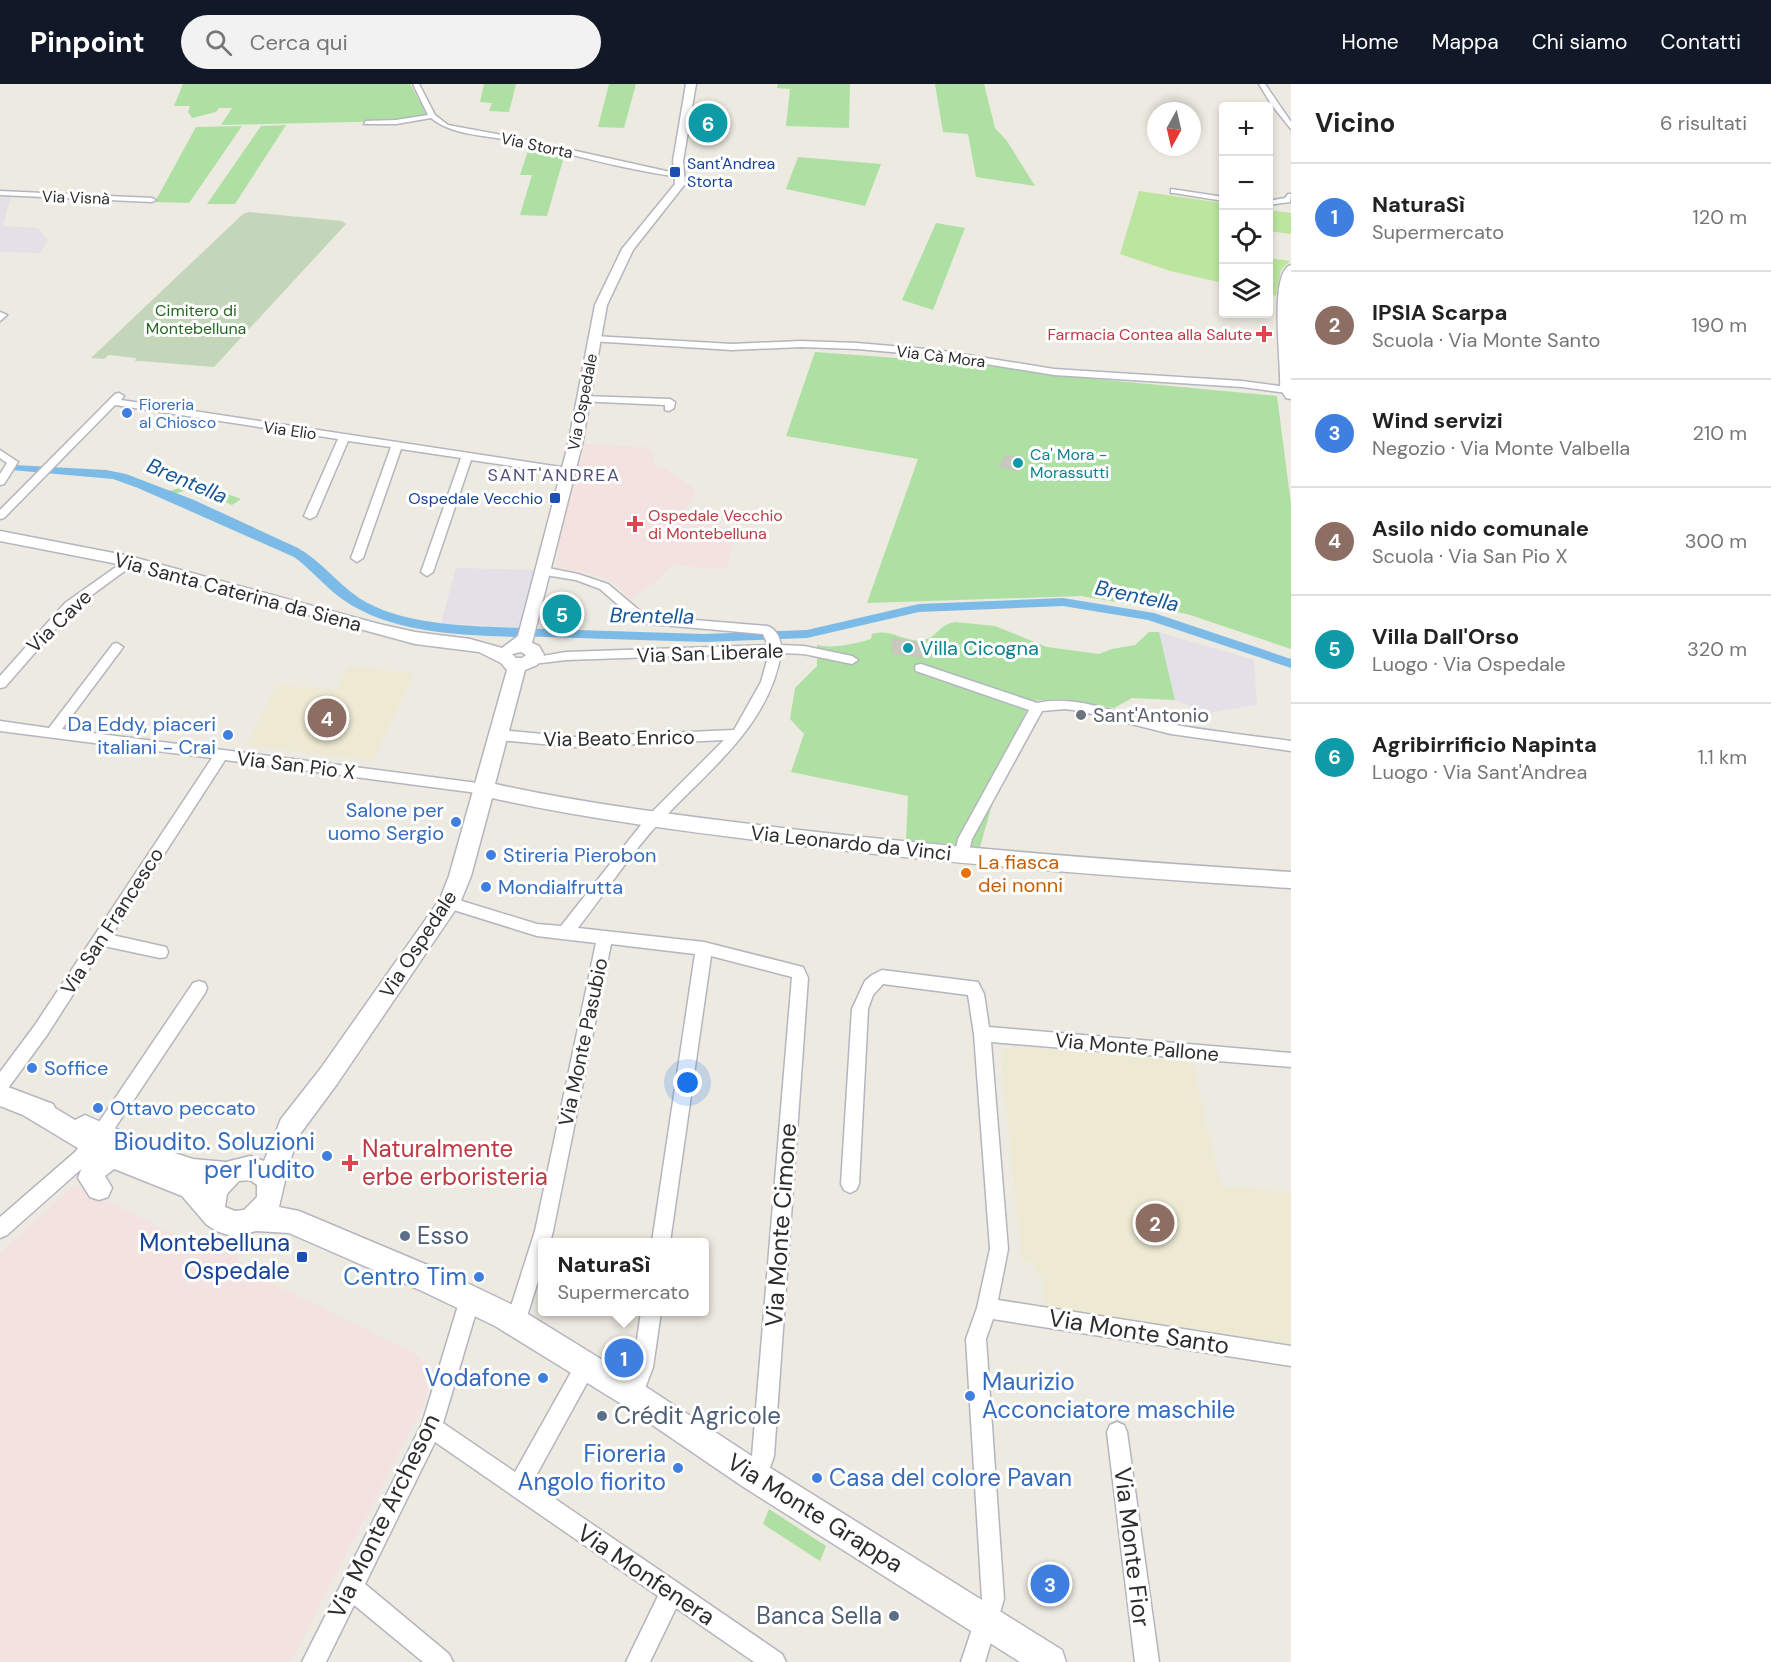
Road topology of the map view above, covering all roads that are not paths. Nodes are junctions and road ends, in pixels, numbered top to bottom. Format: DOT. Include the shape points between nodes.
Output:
graph roads {
  1 [pos="416,84"];
  2 [pos="691,84"];
  3 [pos="1262,84"];
  4 [pos="432,116"];
  5 [pos="366,123"];
  6 [pos="1291,127"];
  7 [pos="681,175"];
  8 [pos="1174,191"];
  9 [pos="0,193"];
  10 [pos="1291,196"];
  11 [pos="1219,198"];
  12 [pos="152,200"];
  13 [pos="1273,202"];
  14 [pos="1291,269"];
  15 [pos="1288,331"];
  16 [pos="594,339"];
  17 [pos="1289,384"];
  18 [pos="121,394"];
  19 [pos="583,399"];
  20 [pos="113,402"];
  21 [pos="669,408"];
  22 [pos="344,438"];
  23 [pos="397,446"];
  24 [pos="0,453"];
  25 [pos="467,456"];
  26 [pos="8,470"];
  27 [pos="567,471"];
  28 [pos="0,516"];
  29 [pos="310,516"];
  30 [pos="0,536"];
  31 [pos="357,558"];
  32 [pos="130,561"];
  33 [pos="543,571"];
  34 [pos="427,572"];
  35 [pos="117,647"];
  36 [pos="777,649"];
  37 [pos="521,653"];
  38 [pos="852,660"];
  39 [pos="19,661"];
  40 [pos="0,668"];
  41 [pos="921,668"];
  42 [pos="0,684"];
  43 [pos="1037,708"];
  44 [pos="0,726"];
  45 [pos="52,733"];
  46 [pos="500,735"];
  47 [pos="738,735"];
  48 [pos="1291,746"];
  49 [pos="221,755"];
  50 [pos="485,789"];
  51 [pos="653,820"];
  52 [pos="962,855"];
  53 [pos="1291,880"];
  54 [pos="449,903"];
  55 [pos="566,932"];
  56 [pos="605,936"];
  57 [pos="100,939"];
  58 [pos="704,948"];
  59 [pos="160,952"];
  60 [pos="199,988"];
  61 [pos="982,1034"];
  62 [pos="1291,1060"];
  63 [pos="0,1086"];
  64 [pos="0,1095"];
  65 [pos="283,1134"];
  66 [pos="97,1139"];
  67 [pos="121,1159"];
  68 [pos="237,1170"];
  69 [pos="55,1182"];
  70 [pos="850,1184"];
  71 [pos="99,1188"];
  72 [pos="272,1190"];
  73 [pos="212,1209"];
  74 [pos="254,1218"];
  75 [pos="290,1220"];
  76 [pos="0,1229"];
  77 [pos="542,1238"];
  78 [pos="662,1238"];
  79 [pos="538,1250"];
  80 [pos="470,1299"];
  81 [pos="987,1308"];
  82 [pos="650,1316"];
  83 [pos="516,1322"];
  84 [pos="1291,1356"];
  85 [pos="586,1365"];
  86 [pos="633,1395"];
  87 [pos="431,1427"];
  88 [pos="1117,1432"];
  89 [pos="756,1477"];
  90 [pos="518,1487"];
  91 [pos="350,1587"];
  92 [pos="671,1593"];
  93 [pos="986,1621"];
  94 [pos="314,1662"];
  95 [pos="441,1662"];
  96 [pos="638,1662"];
  97 [pos="774,1662"];
  98 [pos="973,1662"];
  99 [pos="1050,1662"];
  100 [pos="1147,1662"];
  1 -- 4 [label="street"];
  2 -- 7 [label="street" via="678,161"];
  3 -- 6 [label="street"];
  4 -- 5 [label="street"];
  4 -- 7 [label="street, Via Storta" via="450,128"];
  7 -- 16 [label="street, Via Ospedale" via="680,184 628,249 601,305"];
  8 -- 11 [label="street"];
  9 -- 12 [label="street, Via Visnà"];
  10 -- 13 [label="street"];
  14 -- 15 [label="street" via="1283,299"];
  15 -- 17 [label="street"];
  16 -- 17 [label="street, Via Cà Mora" via="697,346 856,346 937,353 1054,372"];
  16 -- 19 [label="street, Via Ospedale"];
  18 -- 20 [label="street"];
  19 -- 21 [label="street" via="670,402"];
  19 -- 27 [label="street, Via Ospedale"];
  20 -- 22 [label="street, Via Elio"];
  20 -- 28 [label="street"];
  22 -- 23 [label="street, Via Elio"];
  22 -- 29 [label="street"];
  23 -- 25 [label="street, Via Elio"];
  23 -- 31 [label="street"];
  24 -- 26 [label="street"];
  25 -- 27 [label="street, Via Elio"];
  25 -- 34 [label="street"];
  27 -- 33 [label="street, Via Ospedale"];
  30 -- 32 [label="street, Via Santa Caterina da Siena"];
  32 -- 37 [label="street, Via Santa Caterina da Siena" via="346,622 419,639"];
  32 -- 39 [label="street, Via Cave" via="69,606"];
  33 -- 36 [label="street" via="599,584 643,620 762,628 771,633"];
  33 -- 37 [label="street, Via Ospedale"];
  35 -- 45 [label="street"];
  36 -- 37 [label="street, Via San Liberale" via="566,656"];
  36 -- 38 [label="street, Via San Liberale"];
  36 -- 47 [label="street" via="776,661 750,719"];
  37 -- 46 [label="street, Via Ospedale"];
  39 -- 40 [label="street, Via Cave"];
  39 -- 42 [label="street, Via Cave"];
  41 -- 43 [label="street"];
  43 -- 48 [label="street" via="1066,704 1152,726"];
  43 -- 52 [label="street" via="965,839"];
  44 -- 45 [label="street, Via San Pio X"];
  45 -- 49 [label="street, Via San Pio X"];
  46 -- 47 [label="street, Via Beato Enrico" via="574,742"];
  46 -- 50 [label="street, Via Ospedale"];
  47 -- 51 [label="street"];
  49 -- 50 [label="street, Via San Pio X"];
  49 -- 57 [label="street, Via San Francesco"];
  50 -- 51 [label="street, Via Leonardo da Vinci"];
  50 -- 54 [label="street, Via Ospedale"];
  51 -- 52 [label="street, Via Leonardo da Vinci"];
  51 -- 55 [label="street"];
  52 -- 53 [label="street, Via Leonardo da Vinci"];
  54 -- 55 [label="street" via="512,924"];
  54 -- 65 [label="street, Via Ospedale" via="335,1067"];
  55 -- 56 [label="street"];
  56 -- 58 [label="street"];
  56 -- 77 [label="street, Via Monte Pasubio"];
  57 -- 59 [label="street"];
  57 -- 63 [label="street, Via San Francesco"];
  58 -- 78 [label="street"];
  58 -- 89 [label="street, Via Monte Cimone" via="797,972 800,978 763,1456"];
  60 -- 66 [label="street"];
  61 -- 62 [label="street, Via Monte Pallone"];
  61 -- 70 [label="street" via="972,987 882,977 874,980 861,1009"];
  61 -- 81 [label="street" via="999,1249"];
  64 -- 66 [label="street, Via Monte Grappa"];
  65 -- 68 [label="street, Via Ospedale"];
  65 -- 72 [label="street, Via Ospedale"];
  66 -- 67 [label="street, Via Monte Grappa"];
  66 -- 68 [label="street, Via Monte Grappa" via="200,1173"];
  66 -- 69 [label="street"];
  67 -- 71 [label="street" via="110,1157 93,1170 91,1178"];
  67 -- 73 [label="street, Via Monte Grappa" via="192,1188"];
  68 -- 72 [label="street, Via Monte Grappa" via="263,1172"];
  68 -- 73 [label="street" via="214,1189"];
  69 -- 71 [label="street" via="73,1173"];
  69 -- 76 [label="street"];
  72 -- 74 [label="street" via="262,1212"];
  72 -- 75 [label="street, Via Monte Grappa"];
  73 -- 74 [label="street, Via Monte Grappa" via="224,1222 244,1223"];
  74 -- 75 [label="street, Via Monte Grappa"];
  75 -- 80 [label="street, Via Monte Grappa"];
  79 -- 83 [label="street, Via Monte Pasubio"];
  80 -- 83 [label="street, Via Monte Grappa"];
  80 -- 87 [label="street, Via Monte Archeson"];
  81 -- 84 [label="street, Via Monte Santo"];
  81 -- 93 [label="street" via="976,1339 993,1599"];
  82 -- 86 [label="street" via="643,1367"];
  83 -- 85 [label="street, Via Monte Grappa"];
  85 -- 86 [label="street, Via Monte Grappa"];
  85 -- 90 [label="street"];
  86 -- 89 [label="street, Via Monte Grappa"];
  87 -- 90 [label="street, Via Monfenera"];
  87 -- 91 [label="street, Via Monte Archeson"];
  88 -- 100 [label="street, Via Monte Fior"];
  89 -- 93 [label="street, Via Monte Grappa"];
  90 -- 92 [label="street, Via Monfenera"];
  91 -- 94 [label="street, Via Monte Archeson"];
  91 -- 95 [label="street"];
  92 -- 96 [label="street"];
  92 -- 97 [label="street, Via Monfenera"];
  93 -- 98 [label="street"];
  93 -- 99 [label="street, Via Monte Grappa"];
}
